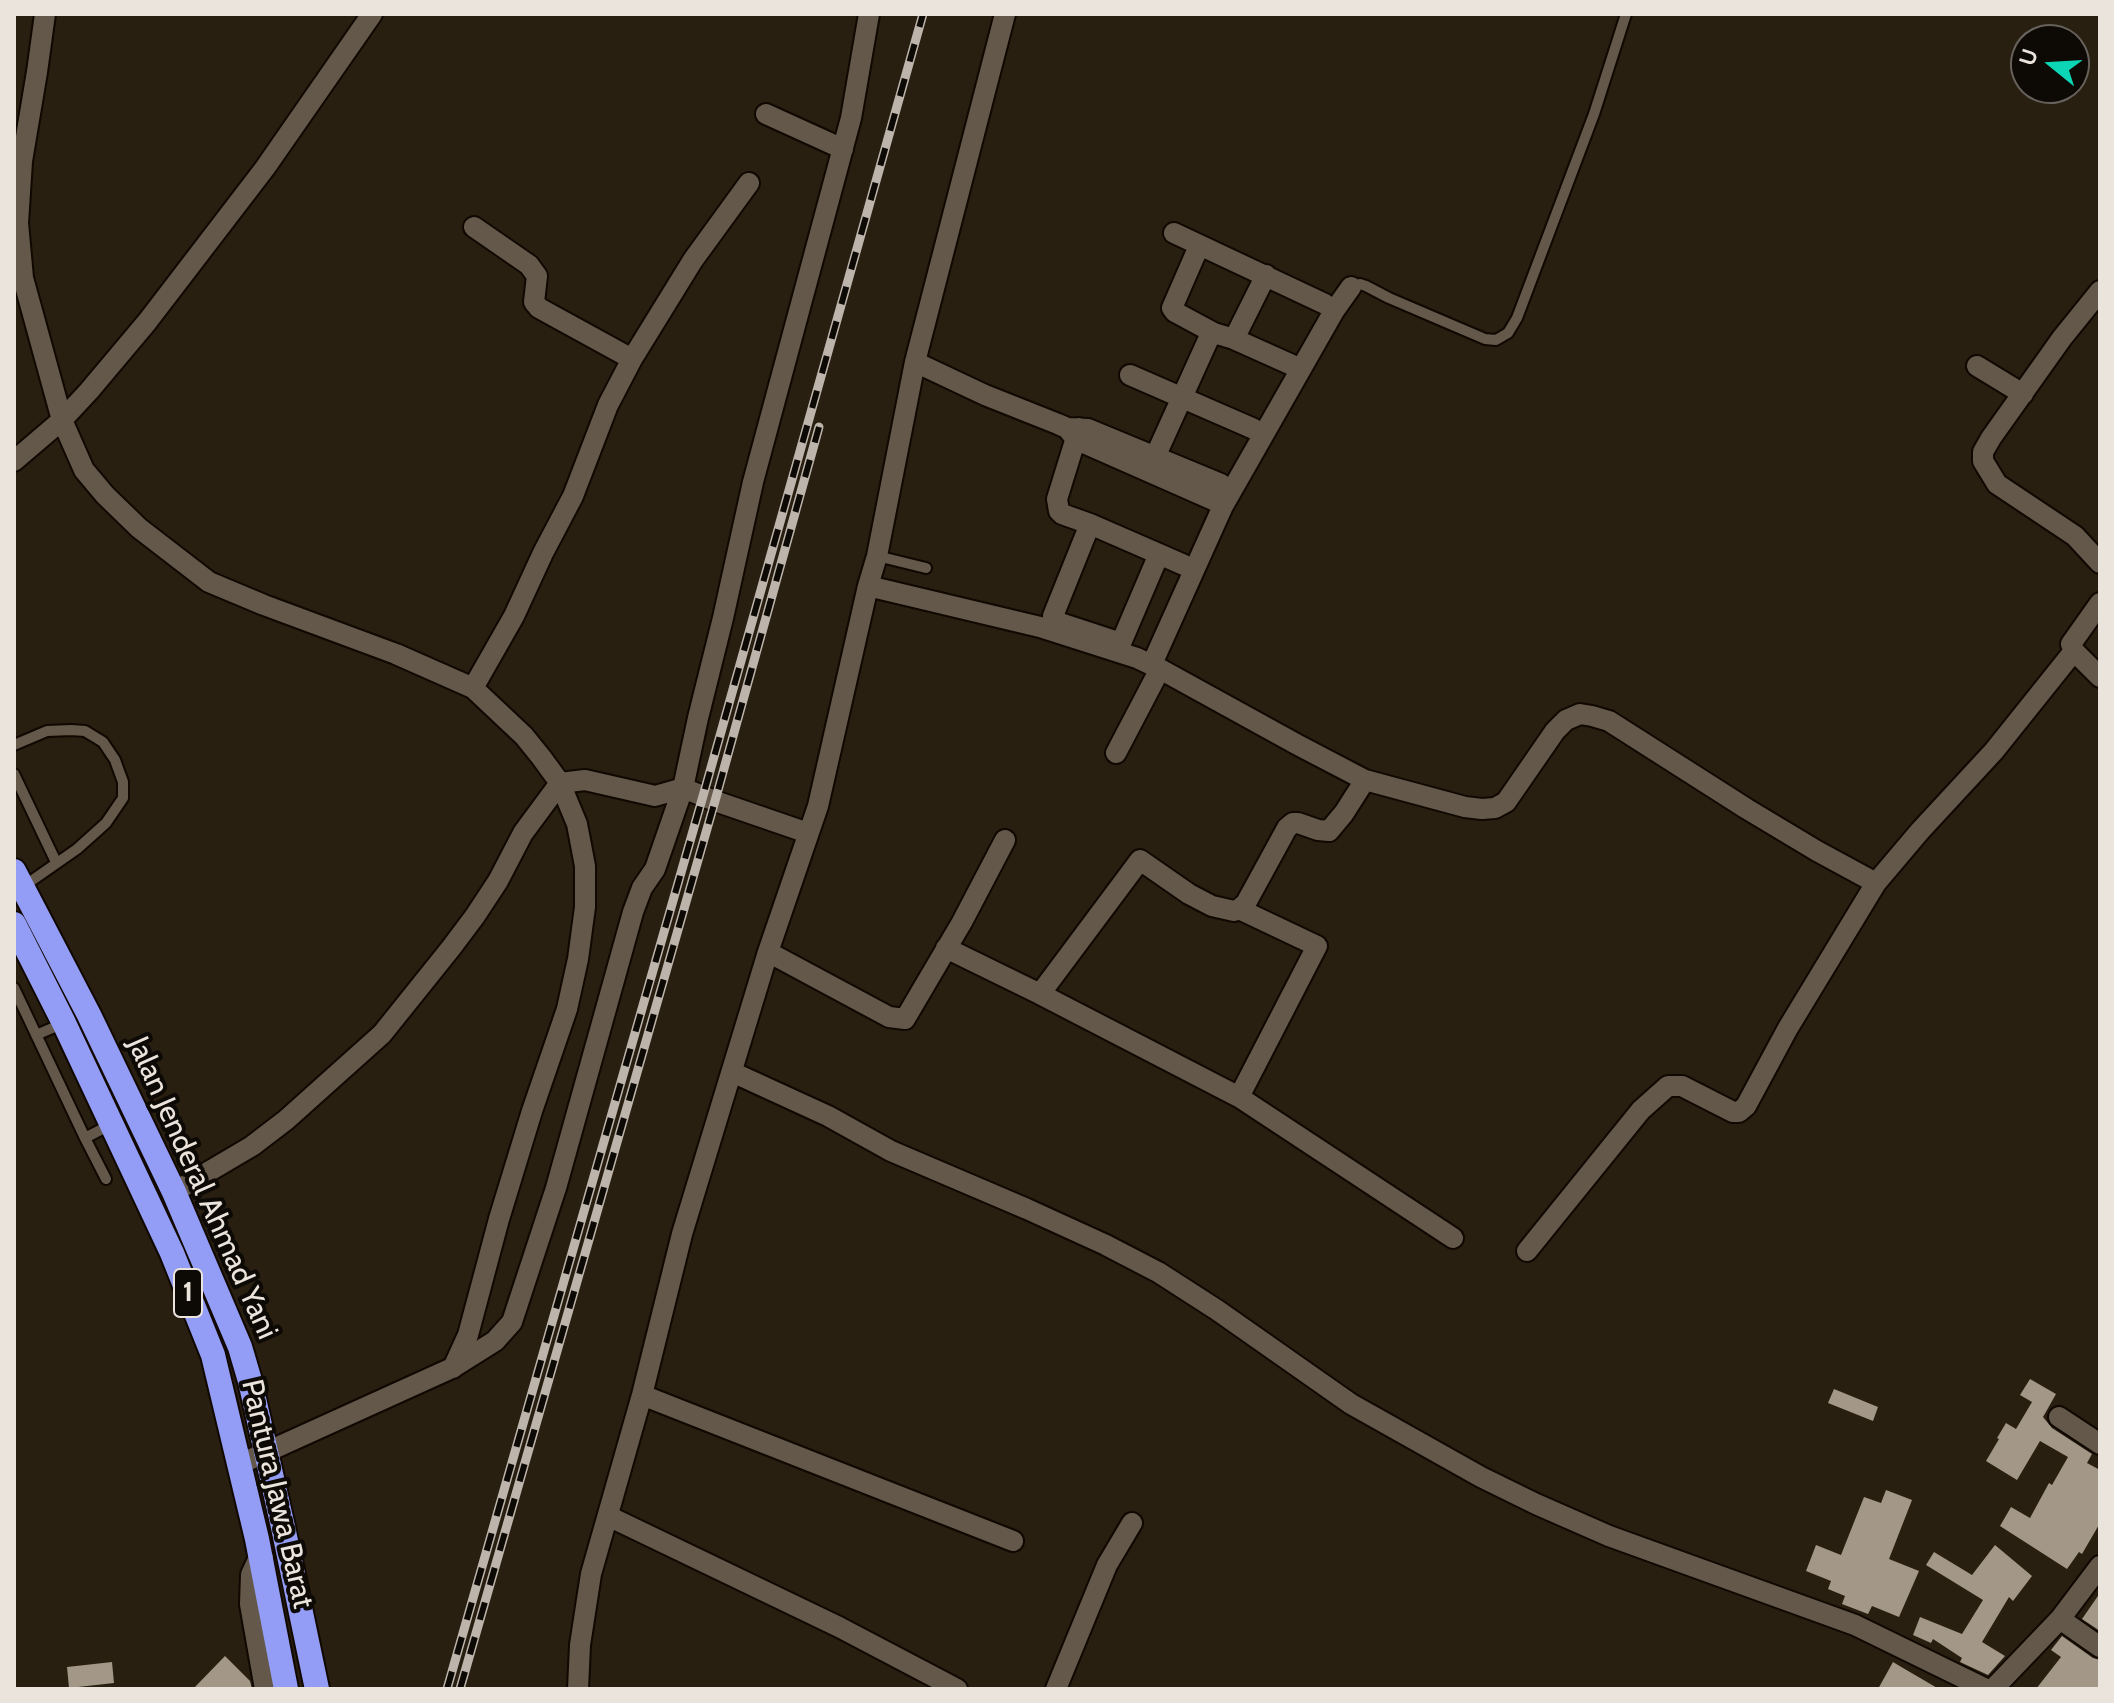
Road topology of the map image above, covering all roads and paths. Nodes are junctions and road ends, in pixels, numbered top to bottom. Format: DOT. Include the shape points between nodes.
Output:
graph roads {
  1 [pos="45,14"];
  2 [pos="372,14"];
  3 [pos="869,14"];
  4 [pos="1005,14"];
  5 [pos="1626,14"];
  6 [pos="766,114"];
  7 [pos="843,149"];
  8 [pos="749,183"];
  9 [pos="474,227"];
  10 [pos="1174,233"];
  11 [pos="1199,246"];
  12 [pos="1266,275"];
  13 [pos="1351,287"];
  14 [pos="2100,291"];
  15 [pos="1325,304"];
  16 [pos="1224,336"];
  17 [pos="632,359"];
  18 [pos="915,362"];
  19 [pos="1292,365"];
  20 [pos="1977,366"];
  21 [pos="1130,375"];
  22 [pos="2023,394"];
  23 [pos="1181,398"];
  24 [pos="62,420"];
  25 [pos="1254,429"];
  26 [pos="1074,432"];
  27 [pos="14,461"];
  28 [pos="1090,524"];
  29 [pos="1159,554"];
  30 [pos="877,556"];
  31 [pos="2100,563"];
  32 [pos="1184,565"];
  33 [pos="926,568"];
  34 [pos="868,586"];
  35 [pos="2100,603"];
  36 [pos="2074,651"];
  37 [pos="1156,666"];
  38 [pos="2100,677"];
  39 [pos="473,688"];
  40 [pos="14,745"];
  41 [pos="1116,753"];
  42 [pos="14,774"];
  43 [pos="1365,780"];
  44 [pos="560,783"];
  45 [pos="683,788"];
  46 [pos="808,833"];
  47 [pos="1005,840"];
  48 [pos="56,862"];
  49 [pos="18,879"];
  50 [pos="1876,883"];
  51 [pos="1239,909"];
  52 [pos="14,924"];
  53 [pos="946,948"];
  54 [pos="768,952"];
  55 [pos="14,988"];
  56 [pos="1040,994"];
  57 [pos="64,1023"];
  58 [pos="36,1035"];
  59 [pos="732,1072"];
  60 [pos="1239,1097"];
  61 [pos="112,1124"];
  62 [pos="85,1138"];
  63 [pos="106,1179"];
  64 [pos="174,1192"];
  65 [pos="1453,1238"];
  66 [pos="1527,1251"];
  67 [pos="452,1368"];
  68 [pos="642,1395"];
  69 [pos="2059,1417"];
  70 [pos="2100,1444"];
  71 [pos="267,1453"];
  72 [pos="240,1464"];
  73 [pos="608,1516"];
  74 [pos="1132,1523"];
  75 [pos="283,1527"];
  76 [pos="1013,1541"];
  77 [pos="259,1548"];
  78 [pos="2100,1566"];
  79 [pos="2060,1619"];
  80 [pos="2100,1647"];
  81 [pos="267,1689"];
  82 [pos="286,1689"];
  83 [pos="317,1689"];
  84 [pos="578,1689"];
  85 [pos="957,1689"];
  86 [pos="1056,1689"];
  87 [pos="1986,1689"];
  88 [pos="1993,1689"];
  1 -- 24 [label="street" via="18,223 23,278"];
  2 -- 24 [label="street" via="256,180 147,322"];
  3 -- 7 [label="street"];
  4 -- 18 [label="street"];
  5 -- 13 [label="lane" via="1594,114 1508,333 1485,339 1366,286"];
  6 -- 7 [label="street"];
  7 -- 45 [label="street" via="753,482"];
  8 -- 17 [label="street" via="693,260"];
  9 -- 17 [label="street" via="529,265 537,276 534,302 539,308"];
  10 -- 11 [label="street"];
  11 -- 12 [label="street"];
  11 -- 16 [label="street" via="1172,308"];
  12 -- 15 [label="street"];
  12 -- 16 [label="street"];
  13 -- 37 [label="street" via="1223,506"];
  14 -- 22 [label="street"];
  16 -- 19 [label="street"];
  16 -- 23 [label="street" via="1208,340"];
  17 -- 39 [label="street" via="573,496"];
  18 -- 26 [label="street"];
  18 -- 30 [label="street"];
  20 -- 22 [label="street"];
  21 -- 23 [label="street"];
  22 -- 31 [label="street" via="1983,452 1986,468 1997,484 2075,536"];
  23 -- 25 [label="street"];
  23 -- 26 [label="street" via="1154,464"];
  24 -- 27 [label="street"];
  24 -- 39 [label="street" via="84,470 105,495 209,582"];
  26 -- 28 [label="street" via="1058,507 1062,514"];
  28 -- 29 [label="street"];
  28 -- 29 [label="street" via="1053,613 1057,622 1121,643"];
  29 -- 32 [label="street"];
  30 -- 33 [label="lane"];
  30 -- 34 [label="street"];
  34 -- 37 [label="street" via="1040,627"];
  34 -- 46 [label="street"];
  35 -- 36 [label="street" via="2071,644"];
  36 -- 38 [label="street"];
  36 -- 50 [label="street" via="1994,751"];
  37 -- 41 [label="street"];
  37 -- 43 [label="street"];
  39 -- 44 [label="street" via="524,736"];
  40 -- 48 [label="lane" via="47,731 85,731 103,742 123,782 123,798 106,823"];
  42 -- 48 [label="lane"];
  43 -- 50 [label="street" via="1465,807 1495,808 1506,802 1566,720 1592,716 1609,721"];
  43 -- 51 [label="street" via="1329,831 1298,823 1287,828"];
  44 -- 45 [label="street" via="585,780 655,796"];
  44 -- 64 [label="street" via="523,833 475,916 382,1034 252,1146"];
  44 -- 67 [label="street" via="577,824 585,866 578,959 468,1335"];
  45 -- 46 [label="street"];
  45 -- 67 [label="street" via="655,869 633,912 556,1188 512,1322 495,1341"];
  46 -- 54 [label="street"];
  47 -- 53 [label="street"];
  48 -- 49 [label="lane"];
  49 -- 64 [label="highway, Jalan Jenderal Ahmad Yani / 1"];
  50 -- 66 [label="street" via="1746,1106 1733,1112 1682,1086 1668,1086 1641,1110"];
  51 -- 56 [label="street" via="1212,906 1140,860"];
  51 -- 60 [label="street" via="1317,946"];
  52 -- 57 [label="highway, Pantura Jawa Barat / 1"];
  53 -- 54 [label="street" via="905,1019 889,1017"];
  53 -- 56 [label="street"];
  54 -- 59 [label="street"];
  55 -- 58 [label="lane"];
  56 -- 60 [label="street"];
  57 -- 58 [label="lane"];
  57 -- 61 [label="highway, Pantura Jawa Barat / 1"];
  58 -- 62 [label="lane"];
  59 -- 68 [label="street" via="682,1234"];
  59 -- 87 [label="street" via="1158,1272 1351,1404 1481,1477 1609,1536 1855,1625"];
  60 -- 65 [label="street"];
  61 -- 62 [label="lane"];
  61 -- 72 [label="highway, Pantura Jawa Barat / 1" via="213,1355"];
  62 -- 63 [label="lane"];
  64 -- 71 [label="highway, Jalan Jenderal Ahmad Yani / 1" via="240,1347"];
  67 -- 71 [label="street"];
  68 -- 73 [label="street"];
  68 -- 76 [label="street"];
  69 -- 70 [label="street"];
  71 -- 72 [label="street"];
  71 -- 75 [label="highway, Jalan Jenderal Ahmad Yani / 1"];
  72 -- 77 [label="highway, Pantura Jawa Barat / 1"];
  73 -- 84 [label="street" via="591,1574"];
  73 -- 85 [label="street"];
  74 -- 86 [label="street" via="1107,1565"];
  75 -- 77 [label="highway"];
  75 -- 83 [label="highway, Jalan Jenderal Ahmad Yani / 1"];
  77 -- 81 [label="street" via="252,1604"];
  77 -- 82 [label="highway, Pantura Jawa Barat / 1"];
  78 -- 79 [label="street"];
  79 -- 80 [label="street"];
  79 -- 88 [label="street"];
}
